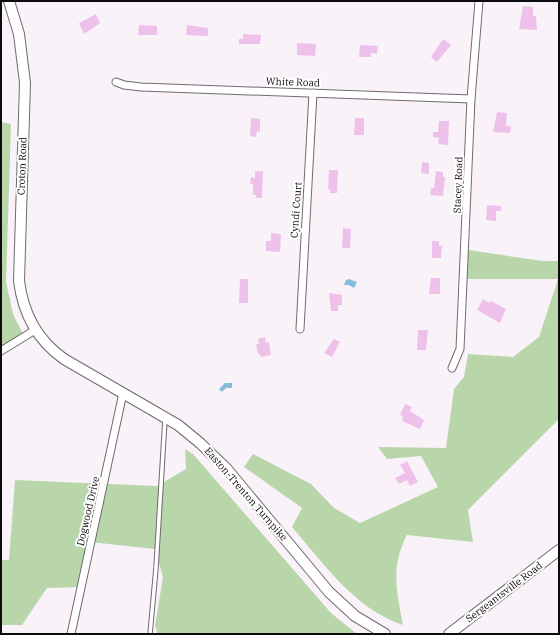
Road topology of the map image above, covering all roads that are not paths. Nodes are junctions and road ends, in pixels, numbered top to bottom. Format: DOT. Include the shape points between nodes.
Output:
graph roads {
  1 [pos="9,1"];
  2 [pos="478,1"];
  3 [pos="116,82"];
  4 [pos="313,93"];
  5 [pos="471,99"];
  6 [pos="300,329"];
  7 [pos="35,330"];
  8 [pos="1,351"];
  9 [pos="452,368"];
  10 [pos="123,393"];
  11 [pos="165,418"];
  12 [pos="559,550"];
  13 [pos="71,634"];
  14 [pos="150,634"];
  15 [pos="386,634"];
  16 [pos="449,634"];
  1 -- 7 [label="main road, Croton Road" via="19,34 25,83 19,281 24,308"];
  2 -- 5 [label="street, Stacey Road"];
  3 -- 4 [label="street, White Road" via="141,88"];
  4 -- 5 [label="street, White Road"];
  4 -- 6 [label="street, Cyndi Court"];
  5 -- 9 [label="street, Stacey Road" via="460,349"];
  7 -- 8 [label="street"];
  7 -- 10 [label="main road, Easton-Trenton Turnpike" via="53,351"];
  10 -- 11 [label="main road, Easton-Trenton Turnpike"];
  10 -- 13 [label="street, Dogwood Drive"];
  11 -- 14 [label="lane"];
  11 -- 15 [label="main road, Easton-Trenton Turnpike" via="188,433 217,459 346,608 362,621"];
  12 -- 16 [label="main road, Sergeantsville Road"];
}
